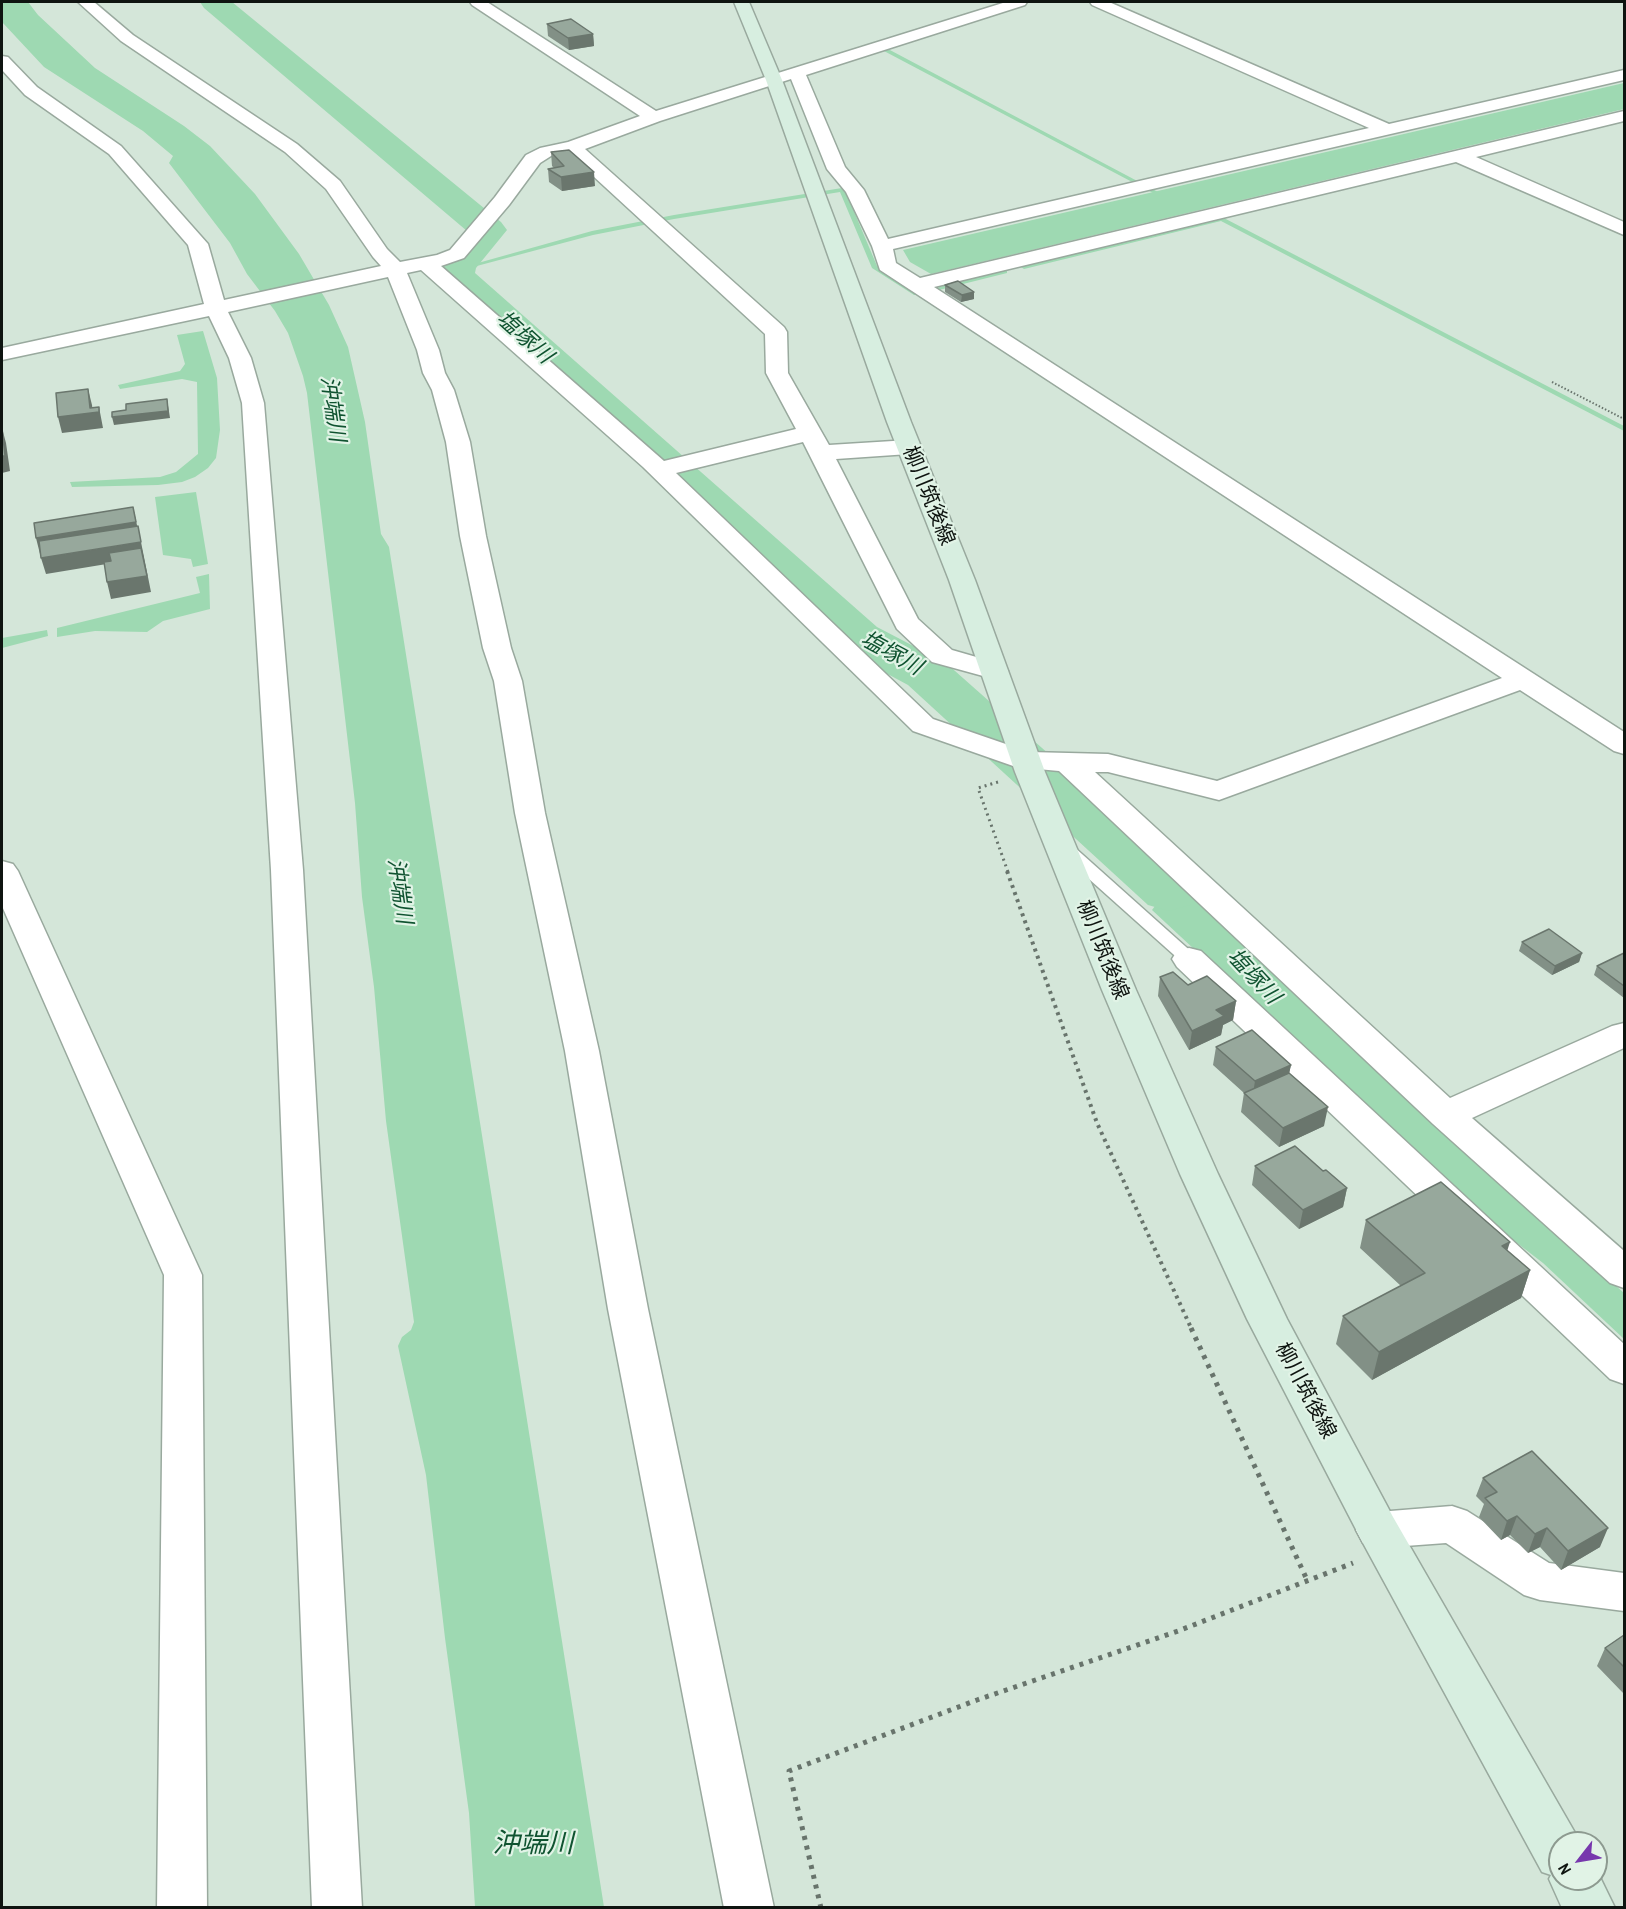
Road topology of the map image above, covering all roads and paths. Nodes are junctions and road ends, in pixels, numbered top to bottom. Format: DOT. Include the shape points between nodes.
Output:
graph roads {
  1 [pos="85,2"];
  2 [pos="477,2"];
  3 [pos="741,2"];
  4 [pos="1020,2"];
  5 [pos="1097,2"];
  6 [pos="2,61"];
  7 [pos="1624,75"];
  8 [pos="786,77"];
  9 [pos="654,117"];
  10 [pos="1624,117"];
  11 [pos="1386,129"];
  12 [pos="572,147"];
  13 [pos="1459,156"];
  14 [pos="1624,229"];
  15 [pos="882,246"];
  16 [pos="410,267"];
  17 [pos="917,285"];
  18 [pos="229,305"];
  19 [pos="2,354"];
  20 [pos="1552,382"];
  21 [pos="1624,419"];
  22 [pos="816,443"];
  23 [pos="909,447"];
  24 [pos="659,470"];
  25 [pos="993,671"];
  26 [pos="1524,679"];
  27 [pos="1624,746"];
  28 [pos="1067,762"];
  29 [pos="1028,766"];
  30 [pos="1059,843"];
  31 [pos="2,871"];
  32 [pos="1189,959"];
  33 [pos="1623,1037"];
  34 [pos="1446,1115"];
  35 [pos="1624,1273"];
  36 [pos="1624,1368"];
  37 [pos="1383,1539"];
  38 [pos="1308,1582"];
  39 [pos="1624,1592"];
  40 [pos="1548,1834"];
  41 [pos="1581,1891"];
  42 [pos="183,1908"];
  43 [pos="337,1908"];
  44 [pos="749,1908"];
  45 [pos="821,1908"];
  46 [pos="1590,1908"];
  1 -- 16 [label="street" via="127,38 317,168 350,206 380,253"];
  2 -- 9 [label="street"];
  3 -- 8 [label="main road, 柳川筑後線"];
  4 -- 8 [label="street"];
  5 -- 11 [label="street"];
  6 -- 18 [label="street" via="31,91 115,150 198,244"];
  7 -- 11 [label="street"];
  8 -- 9 [label="street"];
  8 -- 15 [label="street" via="836,169 855,190"];
  8 -- 23 [label="main road, 柳川筑後線"];
  9 -- 12 [label="street"];
  10 -- 13 [label="street"];
  11 -- 15 [label="street"];
  12 -- 16 [label="street" via="533,159 457,254"];
  12 -- 22 [label="street" via="776,332 777,373"];
  13 -- 14 [label="street"];
  13 -- 17 [label="street"];
  15 -- 17 [label="street" via="887,266"];
  16 -- 18 [label="street"];
  16 -- 24 [label="street"];
  16 -- 44 [label="street" via="434,373 458,442 473,536 508,681 530,813 582,1052 628,1309"];
  17 -- 26 [label="street"];
  18 -- 19 [label="street"];
  18 -- 43 [label="street" via="254,403 287,870"];
  20 -- 21 [label="path"];
  22 -- 23 [label="street"];
  22 -- 24 [label="street"];
  22 -- 25 [label="street" via="907,623 942,656"];
  23 -- 25 [label="main road, 柳川筑後線"];
  24 -- 29 [label="street" via="923,725"];
  25 -- 29 [label="main road, 柳川筑後線"];
  26 -- 27 [label="street"];
  26 -- 28 [label="street" via="1219,791 1108,763"];
  28 -- 29 [label="street"];
  28 -- 34 [label="street"];
  29 -- 30 [label="main road, 柳川筑後線"];
  29 -- 38 [label="path" via="978,788 1097,1123"];
  30 -- 32 [label="lane"];
  30 -- 37 [label="main road, 柳川筑後線" via="1199,1174 1267,1319"];
  31 -- 42 [label="street" via="183,1275"];
  32 -- 36 [label="street"];
  33 -- 34 [label="street"];
  34 -- 35 [label="street"];
  37 -- 38 [label="path"];
  37 -- 39 [label="street" via="1452,1524 1540,1581"];
  37 -- 40 [label="main road, 柳川筑後線"];
  38 -- 45 [label="path" via="789,1772"];
  41 -- 46 [label="main road"];
}
